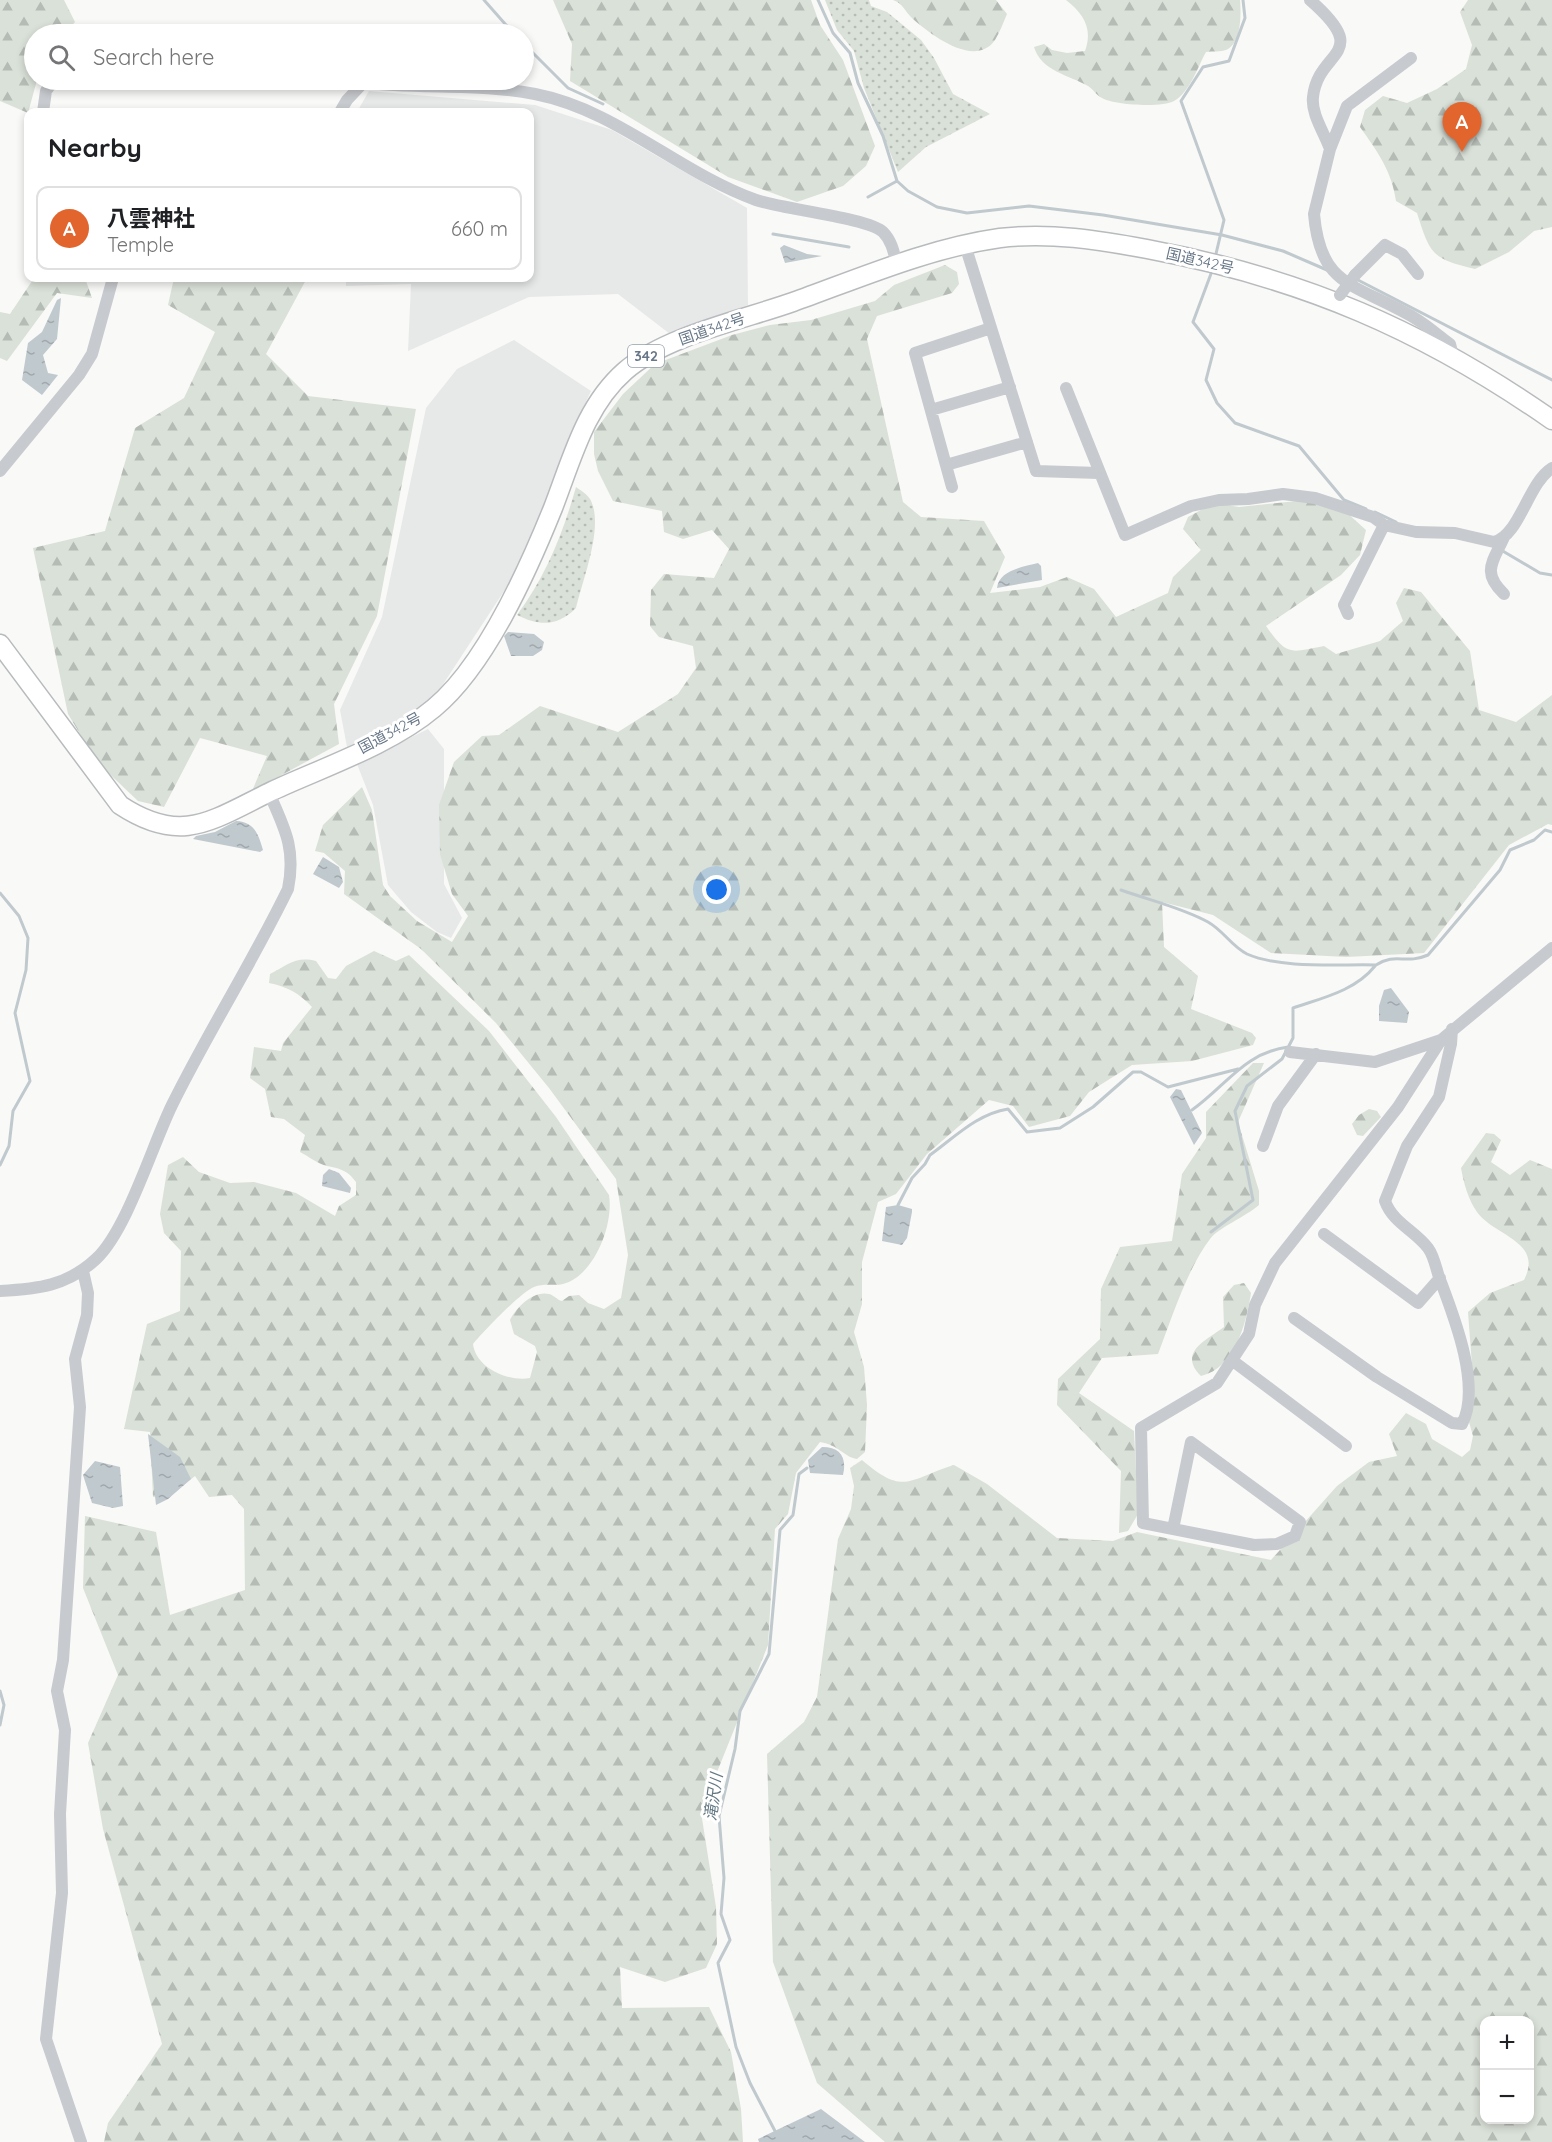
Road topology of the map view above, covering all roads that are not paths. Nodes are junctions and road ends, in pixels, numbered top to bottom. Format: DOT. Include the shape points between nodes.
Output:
graph roads {
  1 [pos="1310,0"];
  2 [pos="1411,58"];
  3 [pos="47,90"];
  4 [pos="356,90"];
  5 [pos="477,90"];
  6 [pos="44,108"];
  7 [pos="342,108"];
  8 [pos="1330,148"];
  9 [pos="965,245"];
  10 [pos="897,265"];
  11 [pos="1418,274"];
  12 [pos="111,282"];
  13 [pos="1338,298"];
  14 [pos="991,328"];
  15 [pos="1453,356"];
  16 [pos="1010,387"];
  17 [pos="1066,388"];
  18 [pos="931,410"];
  19 [pos="1552,420"];
  20 [pos="1027,442"];
  21 [pos="946,465"];
  22 [pos="1552,468"];
  23 [pos="0,471"];
  24 [pos="1099,473"];
  25 [pos="952,487"];
  26 [pos="1384,525"];
  27 [pos="1504,537"];
  28 [pos="1504,594"];
  29 [pos="1348,614"];
  30 [pos="0,644"];
  31 [pos="269,793"];
  32 [pos="1552,948"];
  33 [pos="1452,1029"];
  34 [pos="1441,1040"];
  35 [pos="1290,1052"];
  36 [pos="1316,1054"];
  37 [pos="1263,1146"];
  38 [pos="1324,1234"];
  39 [pos="83,1271"];
  40 [pos="1440,1278"];
  41 [pos="0,1291"];
  42 [pos="1294,1318"];
  43 [pos="1233,1361"];
  44 [pos="1346,1446"];
  45 [pos="1173,1529"];
  46 [pos="81,2142"];
  1 -- 8 [label="street" via="1332,20 1340,42 1338,54 1316,84 1313,98 1313,111"];
  2 -- 8 [label="street" via="1347,106"];
  3 -- 6 [label="street"];
  4 -- 7 [label="street"];
  5 -- 10 [label="street" via="534,94 584,109 634,133 735,192 786,208 873,226 887,238"];
  8 -- 15 [label="street" via="1314,214 1325,263 1341,281 1407,313 1450,344"];
  9 -- 10 [label="highway, 国道342号 / 342"];
  9 -- 13 [label="highway, 国道342号 / 342" via="1041,236 1120,244 1246,271"];
  9 -- 14 [label="street"];
  10 -- 31 [label="highway, 国道342号 / 342" via="674,342 624,372 588,418 517,589 454,688 418,720 387,738"];
  11 -- 13 [label="street, bridge" via="1402,254 1385,244"];
  12 -- 23 [label="street" via="92,354"];
  13 -- 15 [label="highway, 国道342号 / 342"];
  14 -- 16 [label="street"];
  14 -- 18 [label="street" via="915,353"];
  15 -- 19 [label="highway, 国道342号 / 342"];
  16 -- 18 [label="street"];
  16 -- 20 [label="street"];
  17 -- 24 [label="street"];
  18 -- 21 [label="street"];
  20 -- 21 [label="street"];
  20 -- 24 [label="street" via="1036,471"];
  21 -- 25 [label="street"];
  22 -- 27 [label="street"];
  24 -- 26 [label="street" via="1125,535 1191,506 1283,494 1315,498 1372,517"];
  26 -- 27 [label="street" via="1494,542"];
  26 -- 29 [label="street" via="1344,605"];
  27 -- 28 [label="street" via="1489,570 1492,583"];
  30 -- 31 [label="highway, 国道342号 / 342" via="120,806 144,821 170,828 188,827 222,816"];
  31 -- 39 [label="street" via="291,848 293,866 288,890 171,1106 112,1241"];
  32 -- 33 [label="street"];
  33 -- 34 [label="street"];
  33 -- 40 [label="street" via="1439,1097 1407,1146 1385,1201 1389,1214 1427,1246"];
  34 -- 36 [label="street" via="1375,1062"];
  34 -- 43 [label="street" via="1398,1107 1275,1263 1255,1305 1249,1334"];
  35 -- 36 [label="street"];
  36 -- 37 [label="street" via="1278,1106"];
  38 -- 40 [label="street" via="1418,1303"];
  39 -- 41 [label="street" via="60,1284"];
  39 -- 46 [label="street" via="87,1314 75,1359 80,1407 63,1660 57,1692 65,1730 60,1814 62,1893 46,2039"];
  40 -- 42 [label="street" via="1466,1362 1465,1418 1458,1425 1377,1377"];
  43 -- 44 [label="street"];
  43 -- 45 [label="street" via="1217,1383 1141,1428 1143,1523"];
  45 -- 45 [label="street" via="1254,1545 1277,1544 1295,1536 1300,1522 1191,1442"];
}
